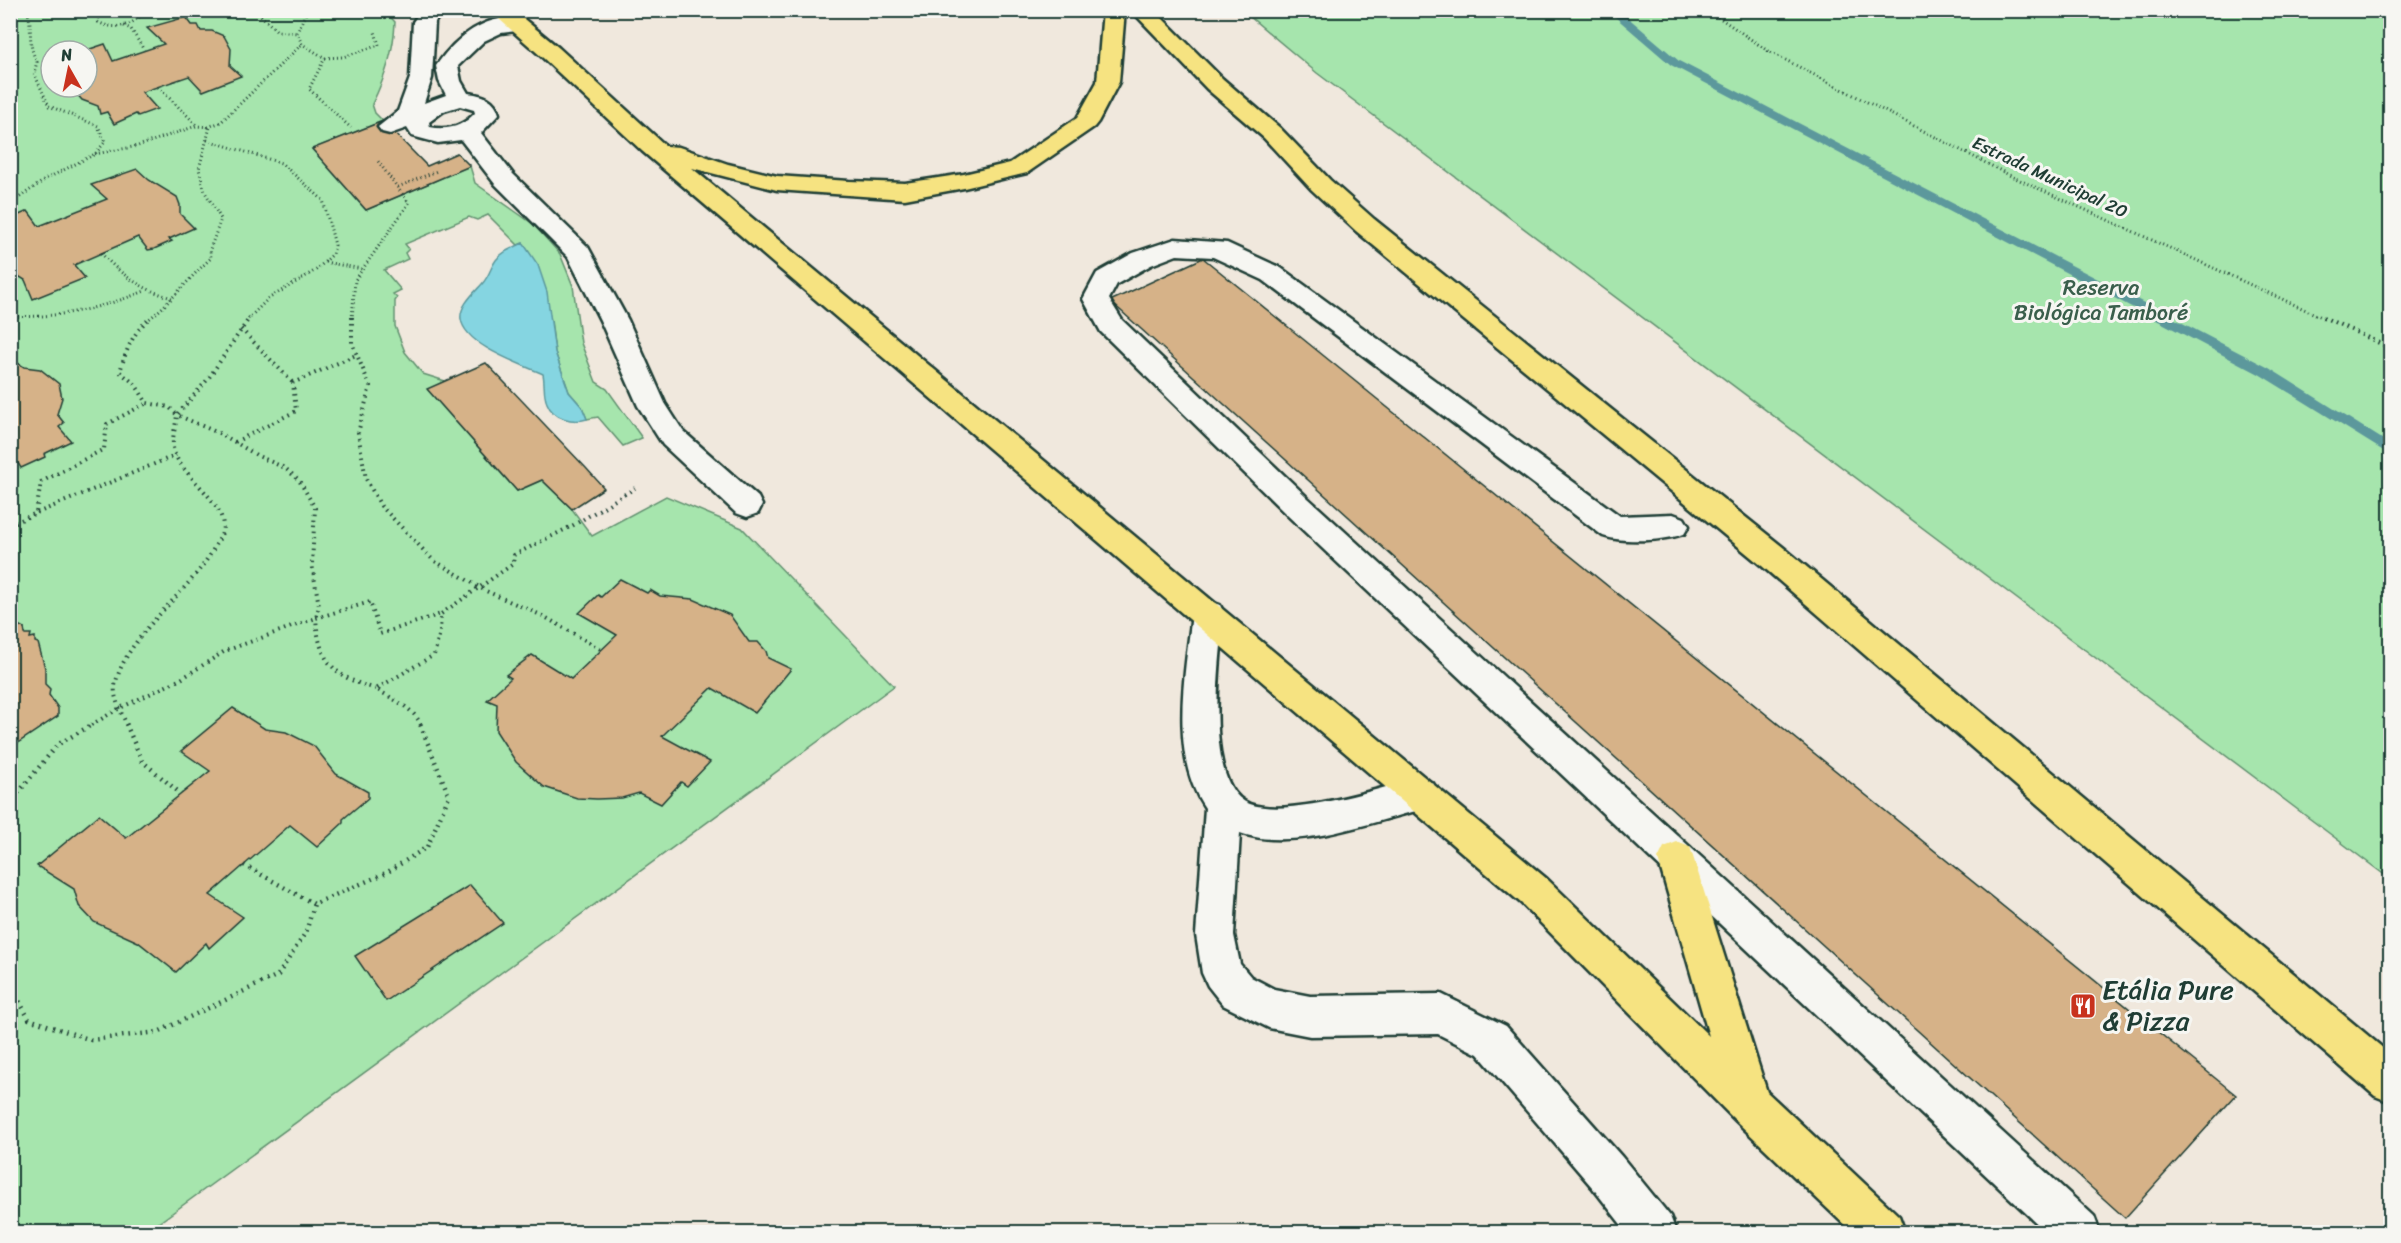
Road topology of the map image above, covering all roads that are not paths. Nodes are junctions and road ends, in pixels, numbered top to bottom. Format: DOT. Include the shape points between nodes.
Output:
graph roads {
  1 [pos="433,10"];
  2 [pos="1114,10"];
  3 [pos="1141,10"];
  4 [pos="507,18"];
  5 [pos="460,99"];
  6 [pos="420,123"];
  7 [pos="390,127"];
  8 [pos="467,132"];
  9 [pos="407,144"];
  10 [pos="651,146"];
  11 [pos="747,505"];
  12 [pos="1673,526"];
  13 [pos="1208,614"];
  14 [pos="1419,794"];
  15 [pos="1223,806"];
  16 [pos="1677,859"];
  17 [pos="2391,1082"];
  18 [pos="1751,1106"];
  19 [pos="1654,1233"];
  20 [pos="1883,1233"];
  21 [pos="2078,1233"];
  1 -- 6 [label="lane" via="424,22"];
  2 -- 10 [label="main road" via="1108,82 1086,122 1018,168 905,191 849,189 766,180 721,170"];
  3 -- 17 [label="main road" via="1365,225 1773,557"];
  4 -- 5 [label="lane" via="506,24 485,30 456,52 447,66"];
  4 -- 10 [label="main road" via="552,53"];
  5 -- 6 [label="lane" via="424,111"];
  5 -- 8 [label="lane" via="475,100 485,106 487,114"];
  6 -- 7 [label="lane" via="402,121"];
  6 -- 8 [label="lane" via="449,136"];
  6 -- 9 [label="lane"];
  8 -- 11 [label="lane" via="504,179 579,253 652,406 674,438"];
  10 -- 13 [label="main road"];
  12 -- 16 [label="lane" via="1614,528 1272,274 1218,249 1175,248 1142,259 1106,279 1096,299 1111,326"];
  13 -- 14 [label="main road"];
  13 -- 15 [label="lane" via="1202,755 1210,784"];
  14 -- 15 [label="lane" via="1304,820 1270,823 1240,818"];
  14 -- 18 [label="main road" via="1534,891"];
  15 -- 19 [label="lane" via="1215,935 1222,973 1236,992 1269,1008 1310,1016 1442,1014 1491,1040 1607,1172"];
  16 -- 18 [label="main road"];
  16 -- 21 [label="lane"];
  18 -- 20 [label="main road"];
}
